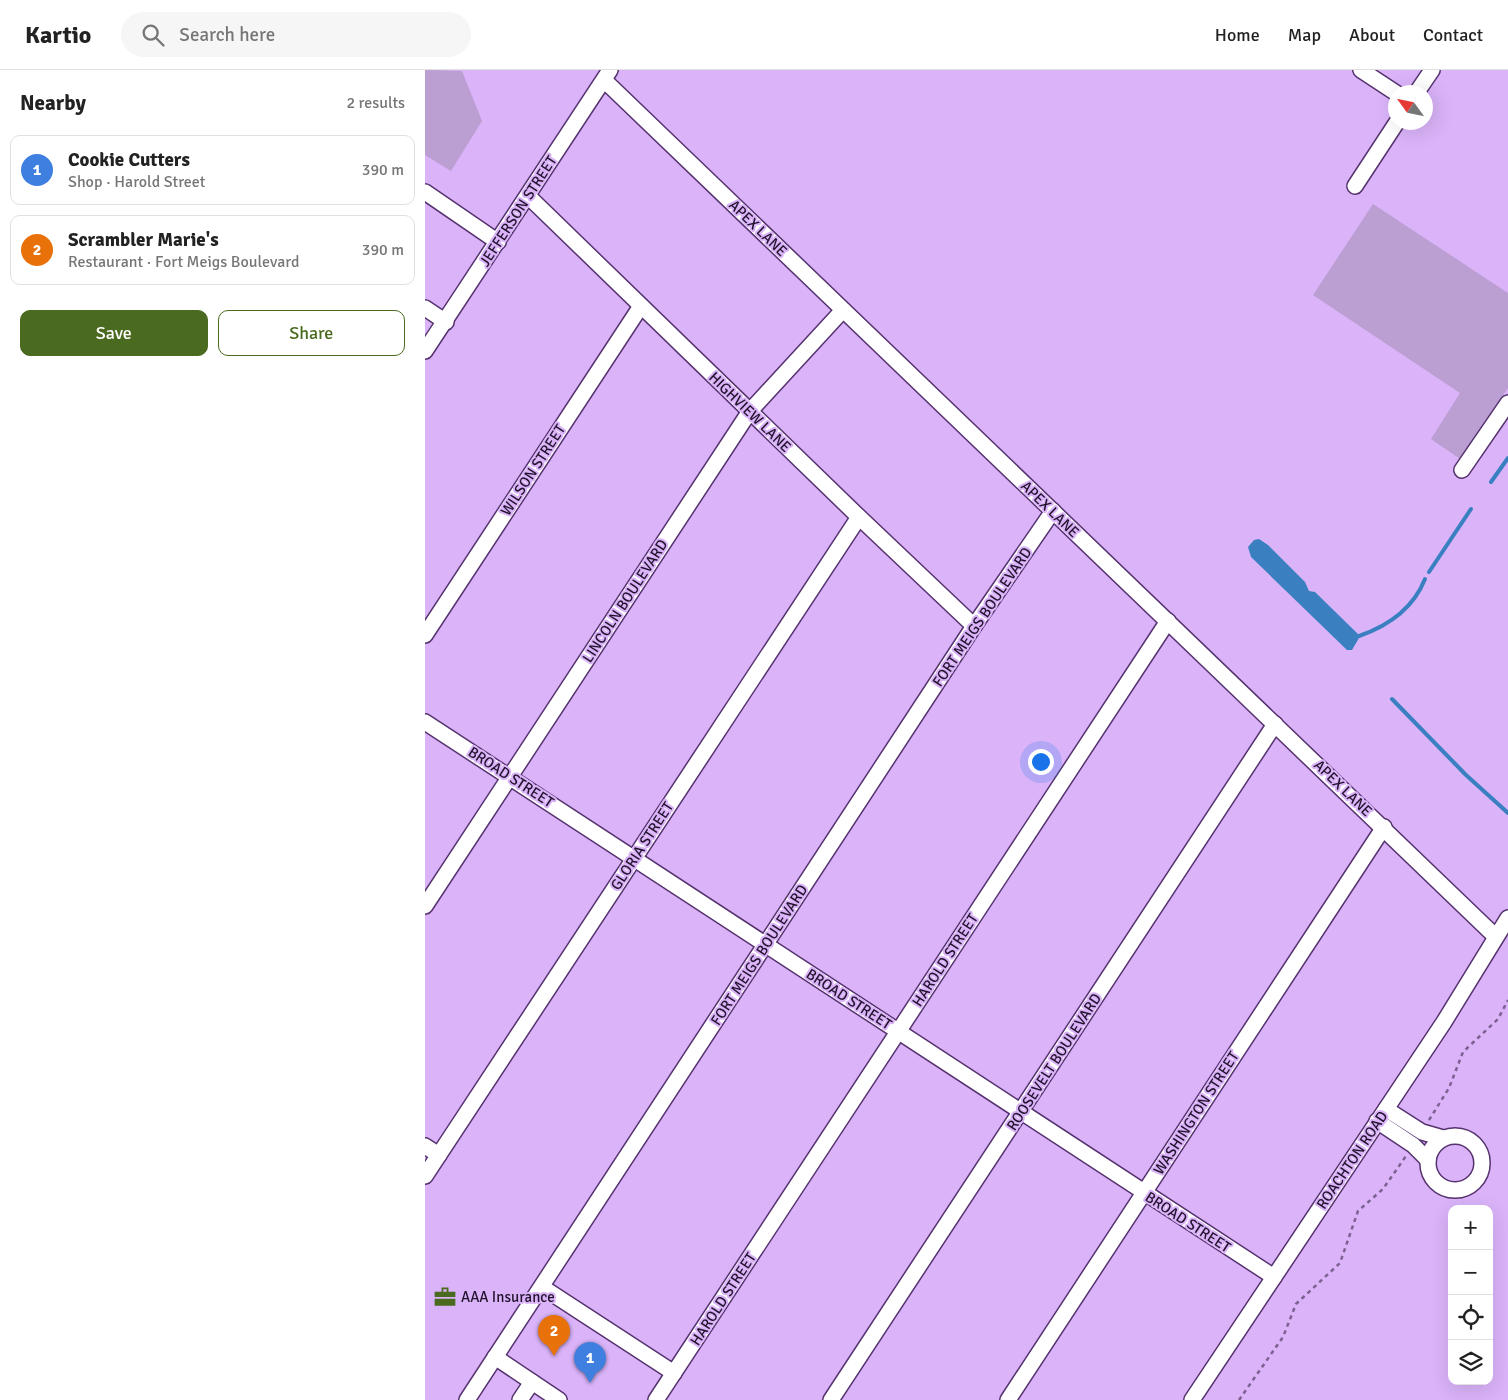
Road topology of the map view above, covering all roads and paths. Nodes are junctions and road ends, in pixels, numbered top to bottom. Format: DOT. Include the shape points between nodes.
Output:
graph roads {
  1 [pos="1361,70"];
  2 [pos="1432,70"];
  3 [pos="607,75"];
  4 [pos="1422,85"];
  5 [pos="1388,87"];
  6 [pos="1392,130"];
  7 [pos="1355,186"];
  8 [pos="425,192"];
  9 [pos="528,196"];
  10 [pos="498,242"];
  11 [pos="641,306"];
  12 [pos="425,308"];
  13 [pos="843,310"];
  14 [pos="445,322"];
  15 [pos="425,351"];
  16 [pos="1508,403"];
  17 [pos="750,411"];
  18 [pos="1462,470"];
  19 [pos="1053,511"];
  20 [pos="859,517"];
  21 [pos="1168,621"];
  22 [pos="974,626"];
  23 [pos="425,635"];
  24 [pos="425,722"];
  25 [pos="1275,724"];
  26 [pos="509,777"];
  27 [pos="1384,827"];
  28 [pos="634,858"];
  29 [pos="425,906"];
  30 [pos="1508,918"];
  31 [pos="1496,937"];
  32 [pos="766,945"];
  33 [pos="1508,1000"];
  34 [pos="898,1031"];
  35 [pos="1021,1112"];
  36 [pos="1382,1115"];
  37 [pos="1425,1127"];
  38 [pos="1443,1138"];
  39 [pos="425,1146"];
  40 [pos="1410,1151"];
  41 [pos="439,1155"];
  42 [pos="1428,1160"];
  43 [pos="425,1176"];
  44 [pos="1143,1193"];
  45 [pos="1274,1277"];
  46 [pos="542,1286"];
  47 [pos="495,1357"];
  48 [pos="674,1373"];
  49 [pos="532,1382"];
  50 [pos="467,1400"];
  51 [pos="520,1400"];
  52 [pos="559,1400"];
  53 [pos="656,1400"];
  54 [pos="831,1400"];
  55 [pos="1008,1400"];
  56 [pos="1192,1400"];
  57 [pos="1239,1400"];
  1 -- 5 [label="street"];
  2 -- 4 [label="street"];
  3 -- 9 [label="street, JEFFERSON STREET"];
  3 -- 13 [label="street, APEX LANE"];
  6 -- 7 [label="street"];
  8 -- 10 [label="street"];
  9 -- 10 [label="street, JEFFERSON STREET"];
  9 -- 11 [label="street, HIGHVIEW LANE"];
  10 -- 14 [label="street, JEFFERSON STREET"];
  11 -- 17 [label="street, HIGHVIEW LANE"];
  11 -- 23 [label="street, WILSON STREET"];
  12 -- 14 [label="street"];
  13 -- 17 [label="street, LINCOLN BOULEVARD"];
  13 -- 19 [label="street, APEX LANE"];
  14 -- 15 [label="street, JEFFERSON STREET"];
  16 -- 18 [label="street"];
  17 -- 20 [label="street, HIGHVIEW LANE"];
  17 -- 26 [label="street, LINCOLN BOULEVARD"];
  19 -- 21 [label="street, APEX LANE"];
  19 -- 22 [label="street, FORT MEIGS BOULEVARD"];
  20 -- 22 [label="street, HIGHVIEW LANE"];
  20 -- 28 [label="street, GLORIA STREET"];
  21 -- 25 [label="street, APEX LANE"];
  21 -- 34 [label="street, HAROLD STREET"];
  22 -- 32 [label="street, FORT MEIGS BOULEVARD"];
  24 -- 26 [label="street, BROAD STREET"];
  25 -- 27 [label="street, APEX LANE"];
  25 -- 35 [label="street, ROOSEVELT BOULEVARD"];
  26 -- 28 [label="street, BROAD STREET"];
  26 -- 29 [label="street, LINCOLN BOULEVARD"];
  27 -- 31 [label="street, APEX LANE"];
  27 -- 44 [label="street, WASHINGTON STREET"];
  28 -- 32 [label="street, BROAD STREET"];
  28 -- 41 [label="street, GLORIA STREET"];
  30 -- 31 [label="street, ROACHTON ROAD"];
  31 -- 36 [label="street, ROACHTON ROAD"];
  32 -- 34 [label="street, BROAD STREET"];
  32 -- 46 [label="street, FORT MEIGS BOULEVARD"];
  33 -- 37 [label="path" via="1498,1019 1463,1052 1449,1088"];
  34 -- 35 [label="street, BROAD STREET"];
  34 -- 48 [label="street, HAROLD STREET"];
  35 -- 44 [label="street, BROAD STREET"];
  35 -- 54 [label="street, ROOSEVELT BOULEVARD"];
  36 -- 38 [label="street"];
  36 -- 42 [label="street"];
  36 -- 45 [label="street, ROACHTON ROAD"];
  38 -- 42 [label="street" via="1435,1144"];
  38 -- 42 [label="street" via="1461,1136 1477,1146 1482,1163 1475,1181 1459,1190 1441,1186 1431,1175"];
  39 -- 41 [label="street"];
  40 -- 57 [label="path" via="1383,1189 1358,1211 1340,1263 1296,1304 1283,1337"];
  41 -- 43 [label="street, GLORIA STREET"];
  44 -- 45 [label="street, BROAD STREET"];
  44 -- 55 [label="street, WASHINGTON STREET"];
  45 -- 56 [label="street, ROACHTON ROAD"];
  46 -- 47 [label="street, FORT MEIGS BOULEVARD"];
  46 -- 48 [label="street"];
  47 -- 49 [label="street"];
  47 -- 50 [label="street, FORT MEIGS BOULEVARD"];
  48 -- 53 [label="street, HAROLD STREET"];
  49 -- 51 [label="street"];
  49 -- 52 [label="street"];
}
